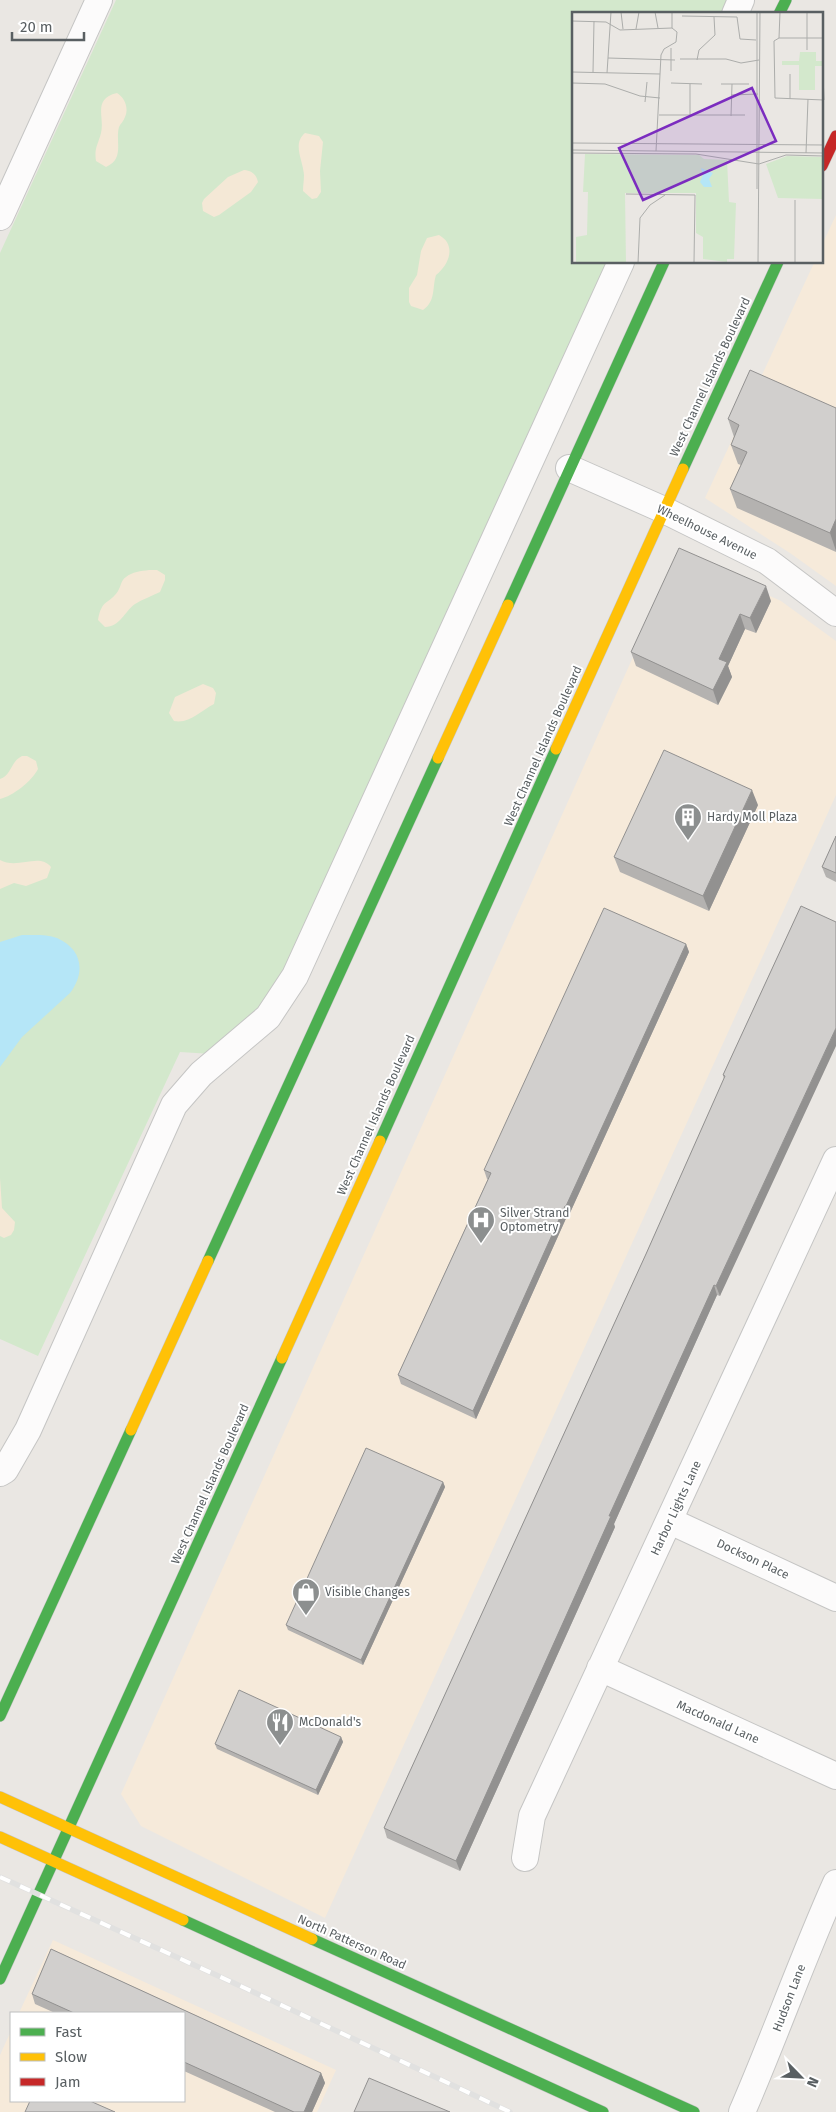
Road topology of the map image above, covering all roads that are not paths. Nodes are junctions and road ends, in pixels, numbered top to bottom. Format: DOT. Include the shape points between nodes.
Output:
graph roads {
  1 [pos="100,0"];
  2 [pos="742,0"];
  3 [pos="786,0"];
  4 [pos="736,12"];
  5 [pos="780,12"];
  6 [pos="836,136"];
  7 [pos="824,162"];
  8 [pos="0,217"];
  9 [pos="620,264"];
  10 [pos="663,264"];
  11 [pos="777,264"];
  12 [pos="569,468"];
  13 [pos="664,510"];
  14 [pos="836,613"];
  15 [pos="836,1160"];
  16 [pos="0,1473"];
  17 [pos="670,1521"];
  18 [pos="836,1598"];
  19 [pos="600,1668"];
  20 [pos="0,1716"];
  21 [pos="836,1776"];
  22 [pos="0,1797"];
  23 [pos="70,1828"];
  24 [pos="0,1837"];
  25 [pos="525,1858"];
  26 [pos="54,1862"];
  27 [pos="836,1883"];
  28 [pos="0,1979"];
  29 [pos="603,2112"];
  30 [pos="694,2112"];
  31 [pos="742,2112"];
  1 -- 8 [label="street"];
  2 -- 4 [label="street"];
  3 -- 5 [label="main road"];
  6 -- 7 [label="main road"];
  9 -- 16 [label="street" via="295,976 268,1017 201,1074 174,1106 28,1430 5,1470"];
  10 -- 12 [label="main road"];
  11 -- 13 [label="main road, West Channel Islands Boulevard"];
  12 -- 13 [label="street, Wheelhouse Avenue"];
  12 -- 20 [label="main road"];
  13 -- 14 [label="street, Wheelhouse Avenue" via="767,561"];
  13 -- 23 [label="main road, West Channel Islands Boulevard"];
  15 -- 17 [label="street, Harbor Lights Lane"];
  17 -- 18 [label="street, Dockson Place"];
  17 -- 19 [label="street, Harbor Lights Lane"];
  19 -- 21 [label="street, Macdonald Lane"];
  19 -- 25 [label="street, Harbor Lights Lane" via="532,1816"];
  22 -- 23 [label="main road, North Patterson Road"];
  23 -- 26 [label="main road, West Channel Islands Boulevard"];
  23 -- 30 [label="main road, North Patterson Road"];
  24 -- 26 [label="main road"];
  26 -- 28 [label="main road, West Channel Islands Boulevard"];
  26 -- 29 [label="main road"];
  27 -- 31 [label="street, Hudson Lane"];
}
